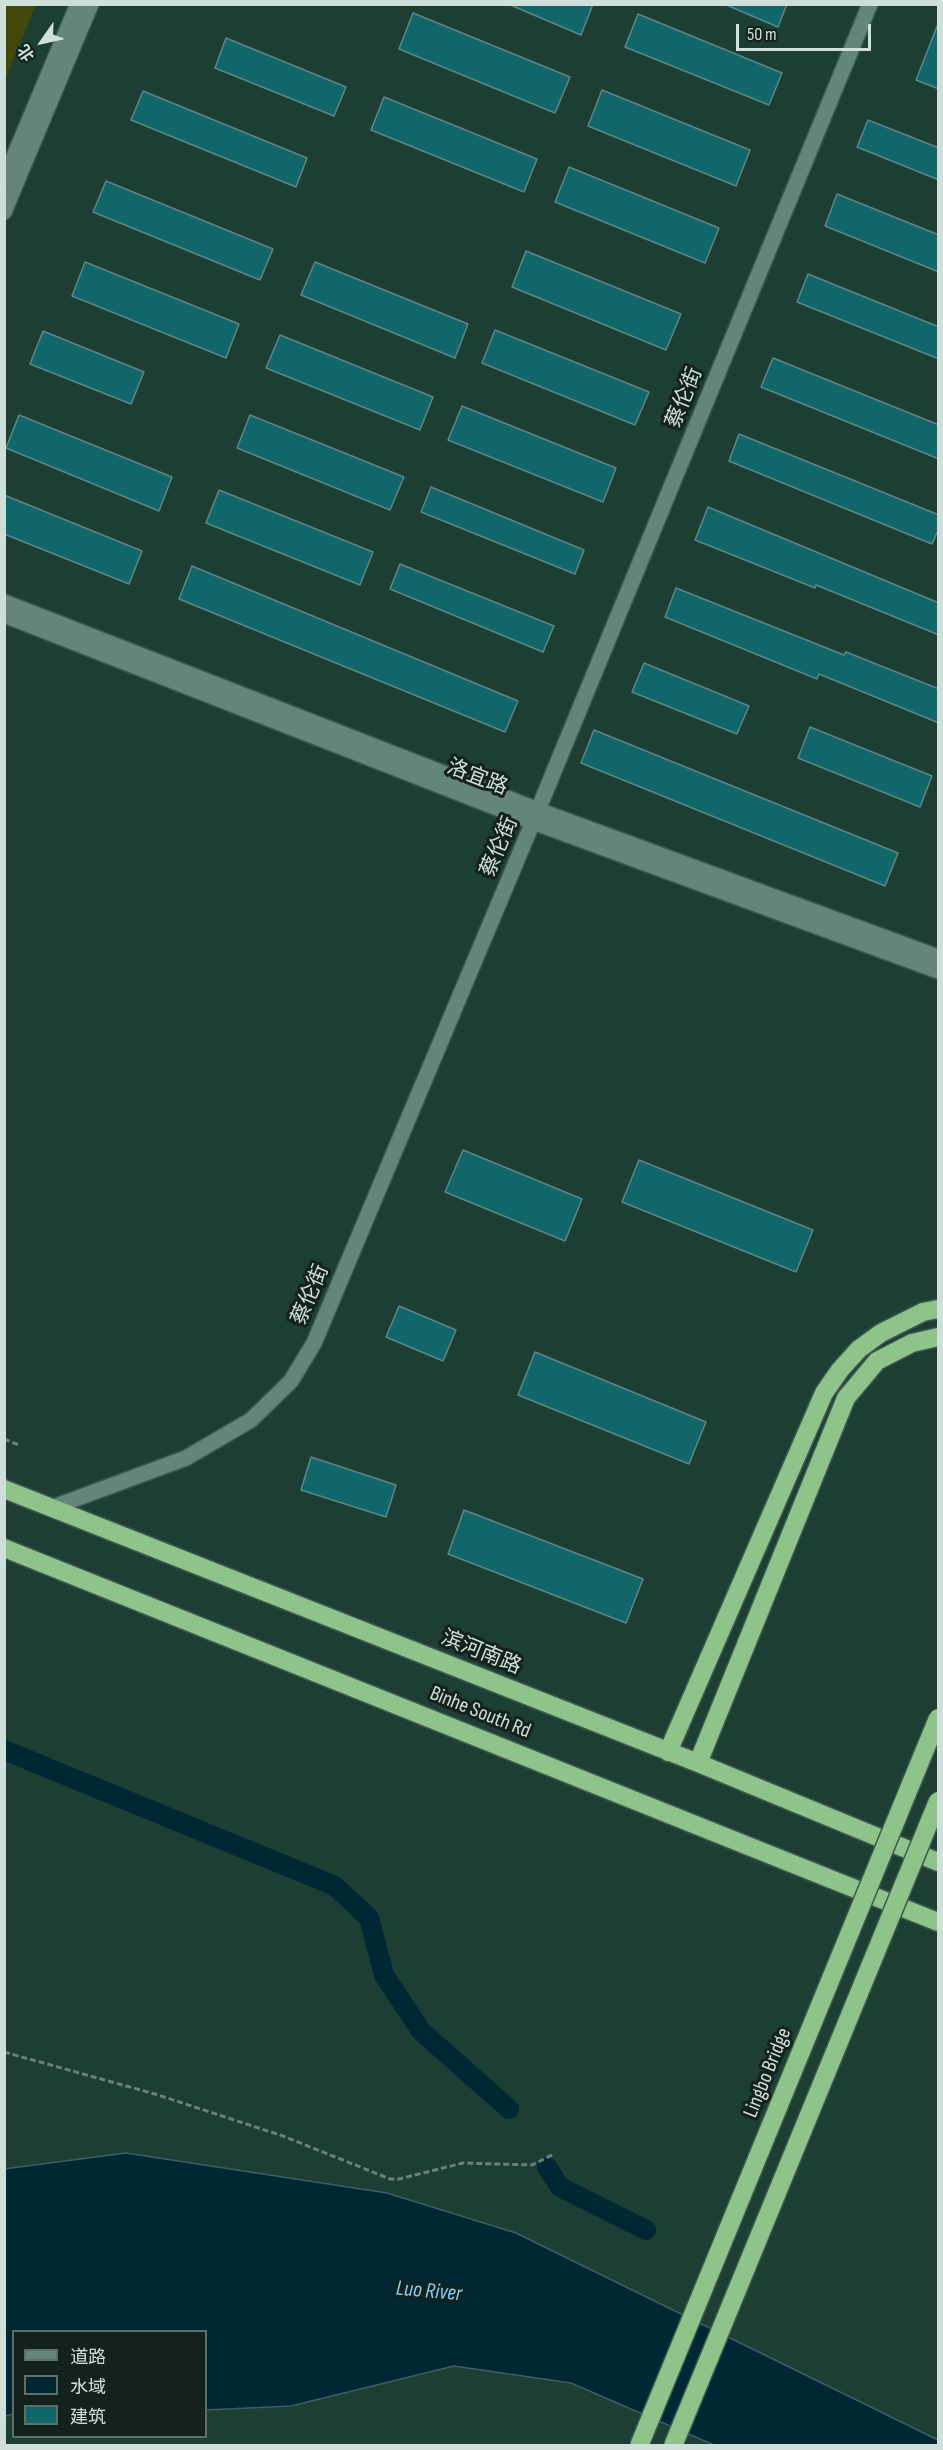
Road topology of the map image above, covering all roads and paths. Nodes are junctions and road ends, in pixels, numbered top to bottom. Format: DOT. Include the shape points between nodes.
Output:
graph roads {
  1 [pos="78,4"];
  2 [pos="91,4"];
  3 [pos="870,4"];
  4 [pos="4,180"];
  5 [pos="4,212"];
  6 [pos="4,602"];
  7 [pos="4,615"];
  8 [pos="536,816"];
  9 [pos="939,957"];
  10 [pos="939,971"];
  11 [pos="939,1309"];
  12 [pos="939,1337"];
  13 [pos="4,1439"];
  14 [pos="19,1444"];
  15 [pos="4,1489"];
  16 [pos="51,1508"];
  17 [pos="4,1548"];
  18 [pos="939,1718"];
  19 [pos="668,1752"];
  20 [pos="698,1763"];
  21 [pos="939,1801"];
  22 [pos="939,1862"];
  23 [pos="939,1922"];
  24 [pos="4,2052"];
  25 [pos="552,2155"];
  26 [pos="639,2445"];
  27 [pos="673,2445"];
  1 -- 4 [label="street"];
  2 -- 5 [label="street"];
  3 -- 8 [label="street, 蔡伦街"];
  6 -- 8 [label="street, 洛宜路"];
  7 -- 8 [label="street, 洛宜路"];
  8 -- 9 [label="street, 洛宜路"];
  8 -- 10 [label="street, 洛宜路"];
  8 -- 16 [label="street, 蔡伦街" via="314,1343 291,1381 251,1420 186,1458"];
  11 -- 19 [label="highway" via="923,1312 859,1349 824,1393"];
  12 -- 20 [label="highway" via="912,1343 877,1361 846,1398"];
  13 -- 14 [label="path"];
  15 -- 16 [label="highway, 滨河南路"];
  16 -- 19 [label="highway, 滨河南路"];
  17 -- 23 [label="highway, Binhe South Rd"];
  18 -- 26 [label="highway, Lingbo Bridge, bridge"];
  19 -- 20 [label="highway, 滨河南路"];
  20 -- 22 [label="highway, 滨河南路"];
  21 -- 27 [label="highway, bridge"];
  24 -- 25 [label="path" via="155,2094 283,2136 390,2180 464,2163 532,2165"];
}
